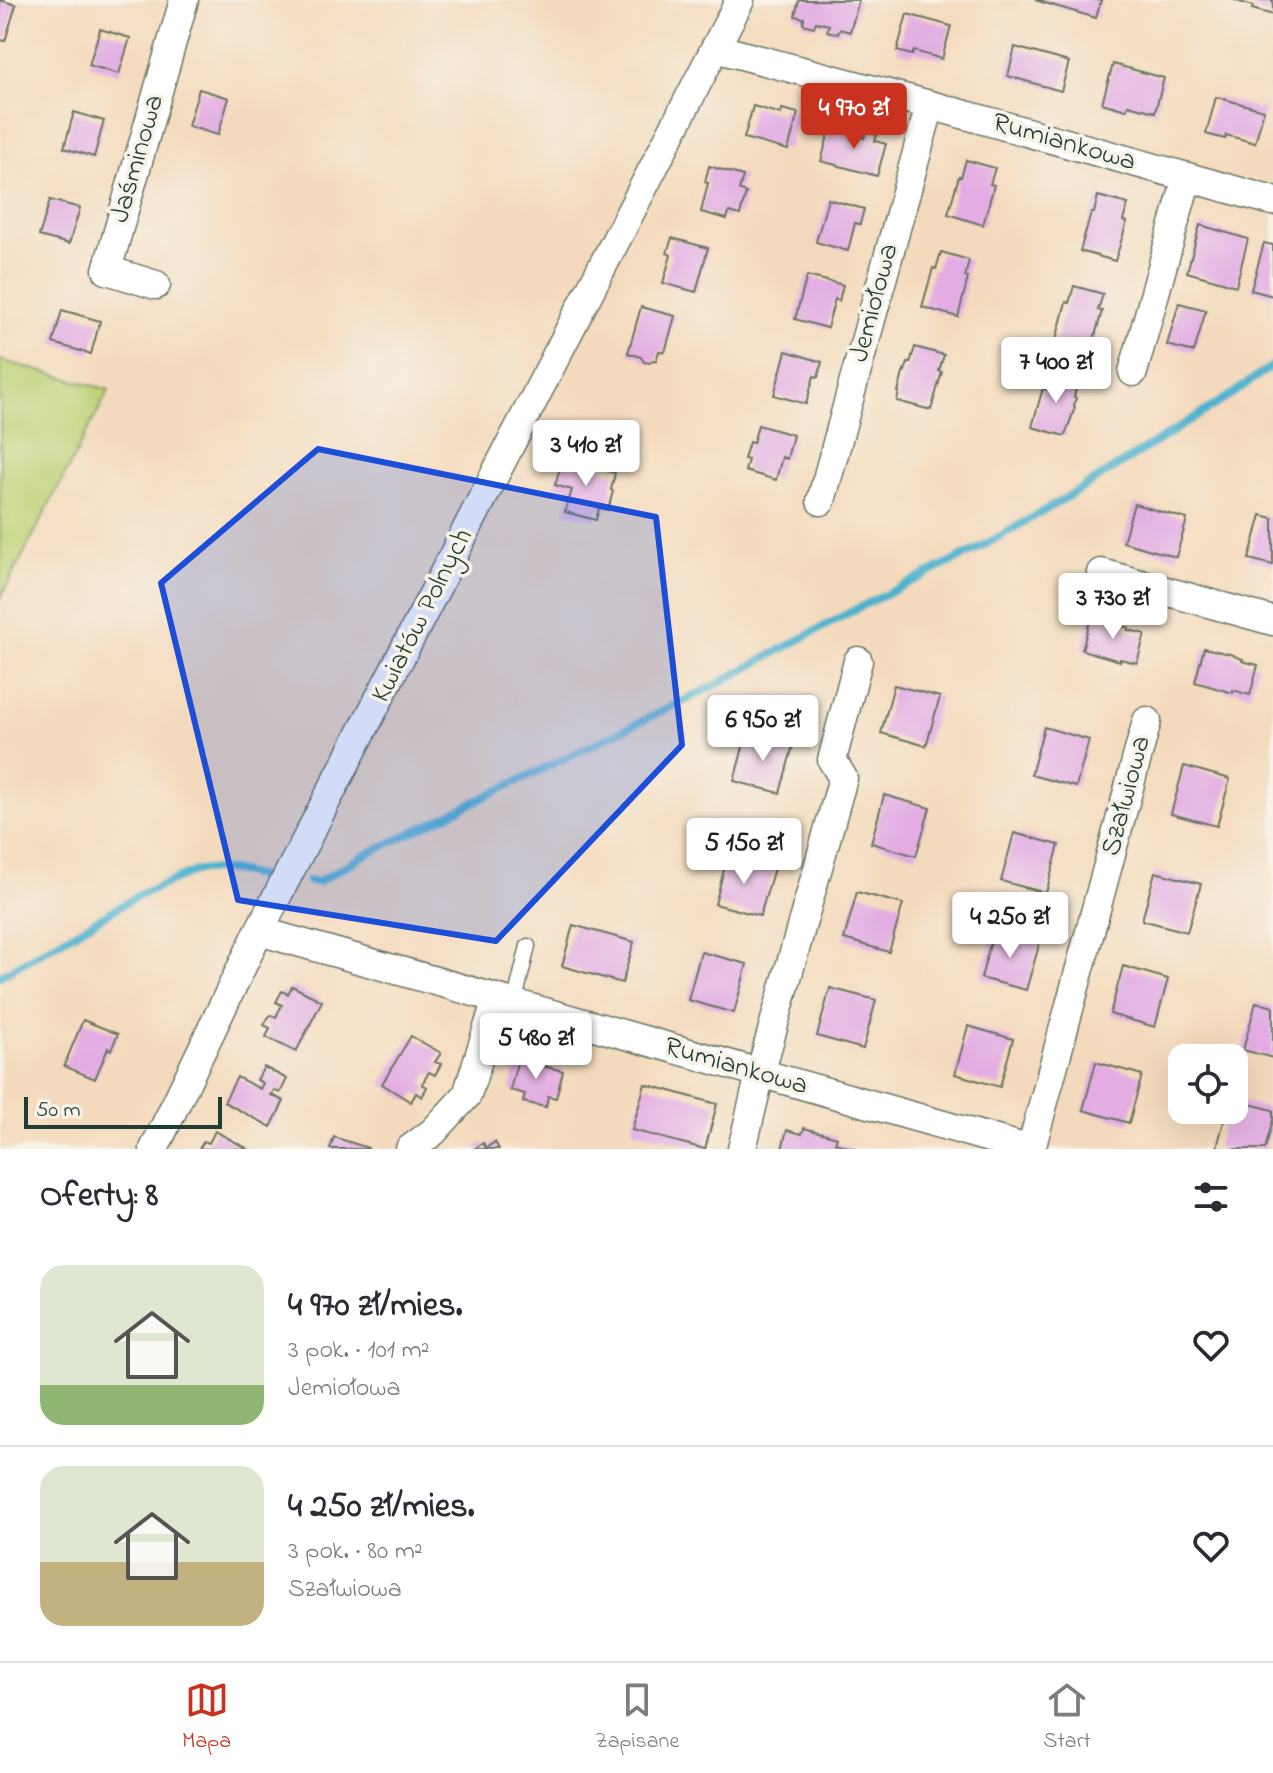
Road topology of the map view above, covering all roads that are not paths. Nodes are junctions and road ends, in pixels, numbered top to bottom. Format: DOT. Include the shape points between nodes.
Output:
graph roads {
  1 [pos="184,0"];
  2 [pos="740,0"];
  3 [pos="715,48"];
  4 [pos="930,105"];
  5 [pos="1187,178"];
  6 [pos="1273,201"];
  7 [pos="156,285"];
  8 [pos="1133,372"];
  9 [pos="821,501"];
  10 [pos="1101,573"];
  11 [pos="1273,621"];
  12 [pos="858,661"];
  13 [pos="1147,721"];
  14 [pos="259,931"];
  15 [pos="528,946"];
  16 [pos="506,1001"];
  17 [pos="760,1074"];
  18 [pos="1020,1148"];
  19 [pos="154,1149"];
  20 [pos="410,1149"];
  21 [pos="742,1149"];
  1 -- 7 [label="street, Jaśminowa" via="107,270"];
  2 -- 3 [label="street, Kwiatów Polnych"];
  3 -- 4 [label="street, Rumiankowa"];
  3 -- 14 [label="street, Kwiatów Polnych"];
  4 -- 5 [label="street, Rumiankowa"];
  4 -- 9 [label="street, Jemiołowa"];
  5 -- 6 [label="street, Rumiankowa"];
  5 -- 8 [label="street"];
  10 -- 11 [label="street"];
  12 -- 17 [label="street" via="832,760 843,778"];
  13 -- 18 [label="street, Szałwiowa"];
  14 -- 16 [label="street, Rumiankowa"];
  14 -- 19 [label="street, Kwiatów Polnych"];
  15 -- 16 [label="lane"];
  16 -- 17 [label="street, Rumiankowa"];
  16 -- 20 [label="street" via="467,1095"];
  17 -- 18 [label="street, Rumiankowa"];
  17 -- 21 [label="street"];
}
